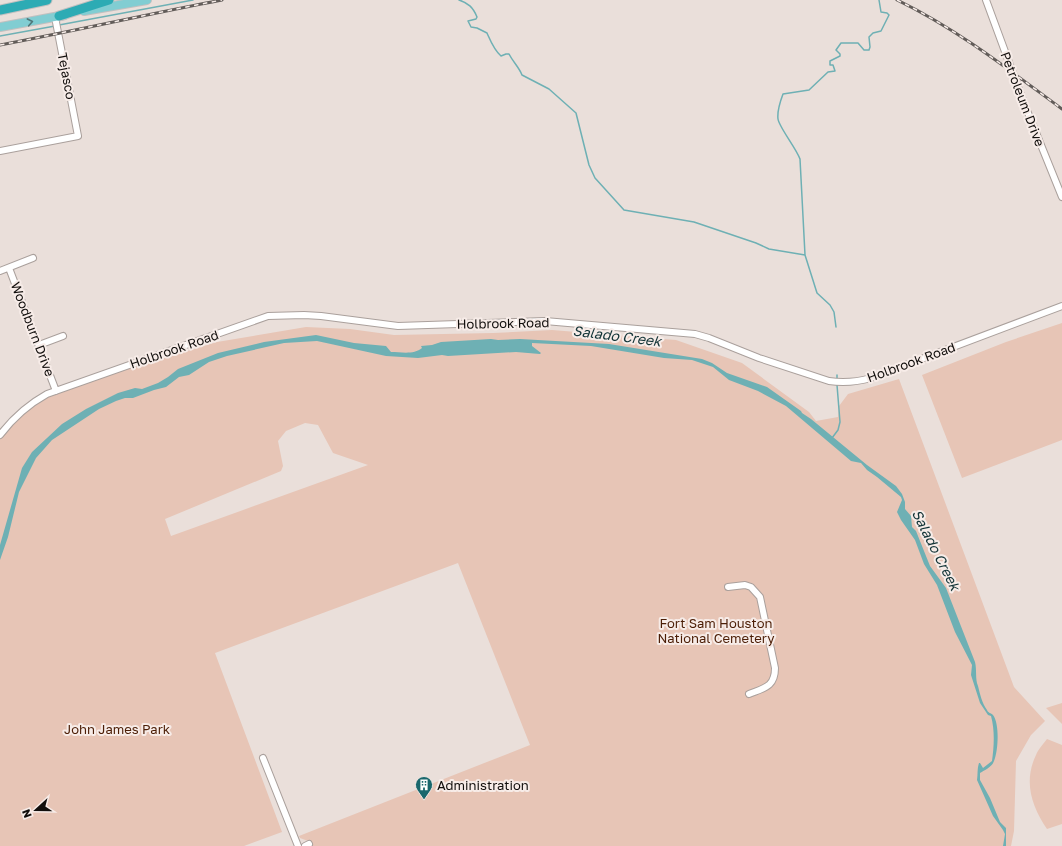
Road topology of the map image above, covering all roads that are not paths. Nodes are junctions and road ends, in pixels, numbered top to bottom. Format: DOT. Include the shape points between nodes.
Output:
graph roads {
  1 [pos="47,0"];
  2 [pos="109,0"];
  3 [pos="147,0"];
  4 [pos="986,0"];
  5 [pos="0,10"];
  6 [pos="57,21"];
  7 [pos="0,27"];
  8 [pos="0,151"];
  9 [pos="1062,197"];
  10 [pos="33,258"];
  11 [pos="9,268"];
  12 [pos="0,271"];
  13 [pos="1062,306"];
  14 [pos="63,336"];
  15 [pos="39,345"];
  16 [pos="56,391"];
  17 [pos="0,435"];
  18 [pos="728,586"];
  19 [pos="749,694"];
  20 [pos="263,758"];
  21 [pos="298,846"];
  1 -- 5 [label="highway"];
  2 -- 6 [label="highway"];
  3 -- 6 [label="main road"];
  4 -- 9 [label="street, Petroleum Drive"];
  7 -- 6 [label="main road, one-way"];
  6 -- 8 [label="street, Tejasco" via="78,136"];
  10 -- 11 [label="street"];
  11 -- 12 [label="street"];
  11 -- 15 [label="street, Woodburn Drive"];
  13 -- 16 [label="street, Holbrook Road" via="860,381 828,380 695,334 545,321 398,326 304,315 261,318"];
  14 -- 15 [label="street"];
  15 -- 16 [label="street, Woodburn Drive"];
  16 -- 17 [label="street, Holbrook Road" via="38,399 21,412"];
  18 -- 19 [label="street" via="745,585 760,597 775,668 770,684"];
  20 -- 21 [label="street"];
}
